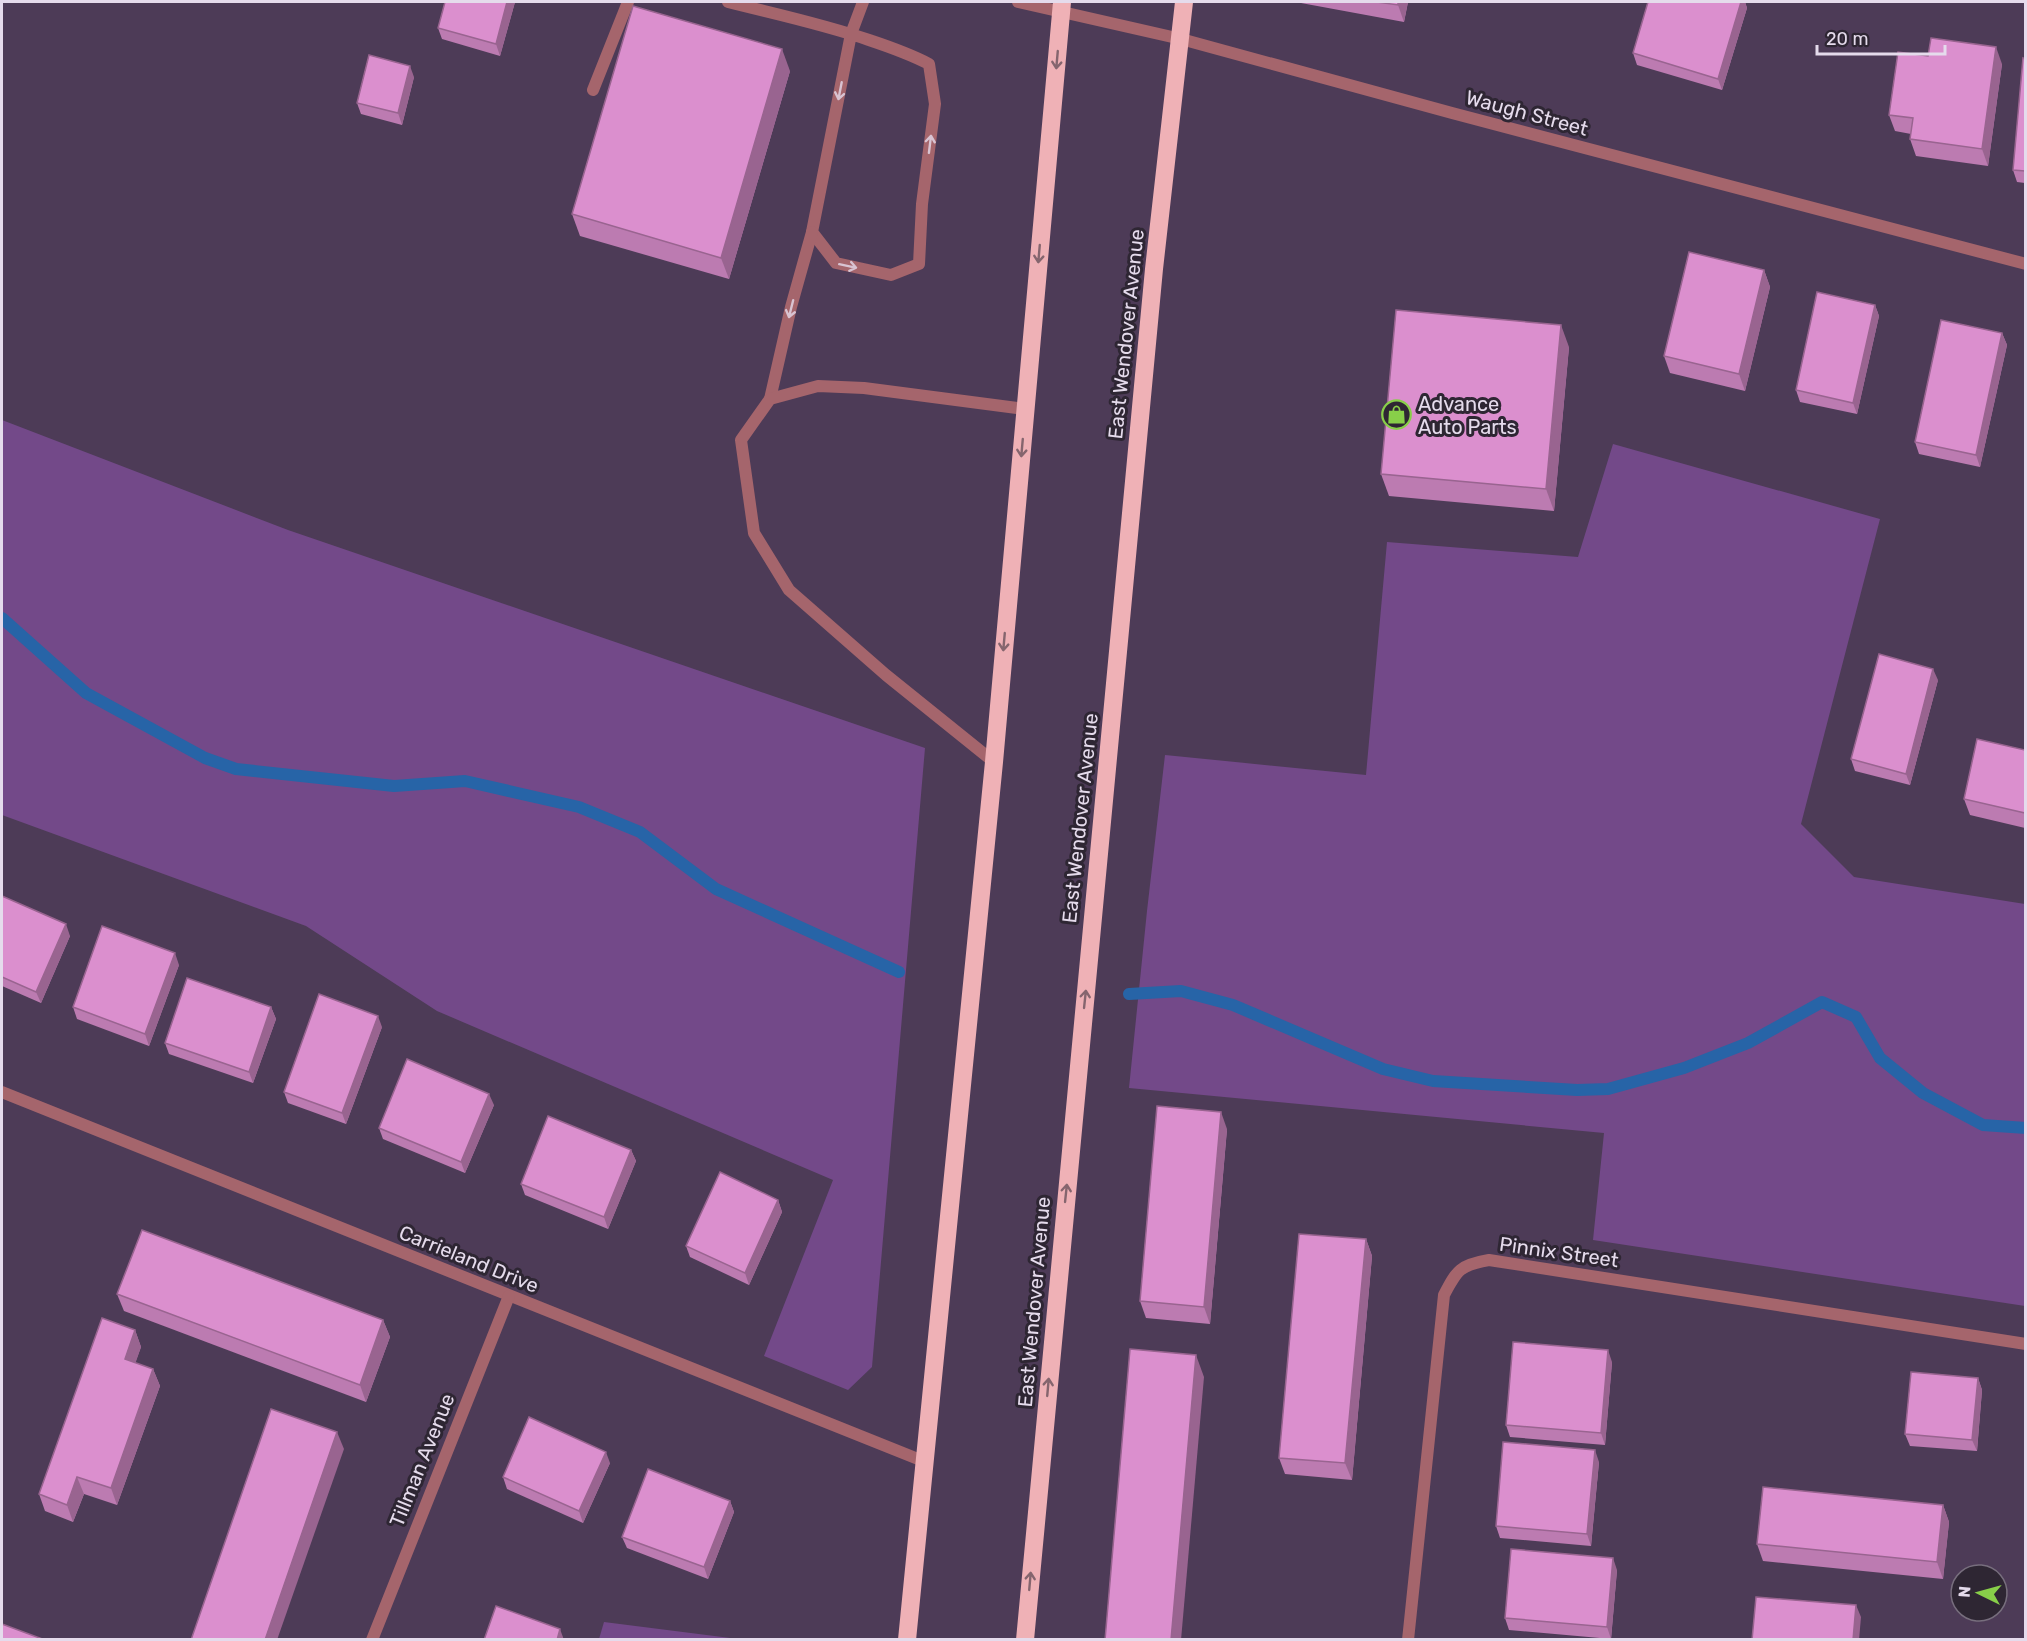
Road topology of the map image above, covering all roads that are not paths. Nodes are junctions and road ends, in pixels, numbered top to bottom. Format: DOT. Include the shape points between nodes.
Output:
graph roads {
  1 [pos="628,2"];
  2 [pos="728,2"];
  3 [pos="863,2"];
  4 [pos="1018,2"];
  5 [pos="1184,2"];
  6 [pos="1062,7"];
  7 [pos="851,34"];
  8 [pos="1181,39"];
  9 [pos="593,90"];
  10 [pos="812,232"];
  11 [pos="2025,264"];
  12 [pos="770,399"];
  13 [pos="1025,409"];
  14 [pos="993,762"];
  15 [pos="2,1092"];
  16 [pos="509,1296"];
  17 [pos="2025,1344"];
  18 [pos="923,1461"];
  19 [pos="372,1640"];
  20 [pos="907,1640"];
  21 [pos="1025,1640"];
  22 [pos="1408,1640"];
  1 -- 9 [label="street"];
  2 -- 7 [label="street"];
  3 -- 7 [label="street"];
  4 -- 6 [label="street, Waugh Street"];
  5 -- 8 [label="highway, East Wendover Avenue"];
  6 -- 8 [label="street, Waugh Street"];
  6 -- 13 [label="highway, one-way"];
  7 -- 10 [label="street, one-way"];
  10 -- 7 [label="street, one-way" via="836,263 891,275 919,264 935,104 929,64"];
  8 -- 11 [label="street, Waugh Street"];
  21 -- 8 [label="highway, East Wendover Avenue, one-way" via="1153,280"];
  10 -- 12 [label="street, one-way"];
  12 -- 13 [label="street" via="818,386 864,388"];
  12 -- 14 [label="street" via="741,440 754,533 789,590 885,675"];
  13 -- 14 [label="highway, one-way"];
  14 -- 18 [label="highway"];
  15 -- 16 [label="street, Carrieland Drive"];
  16 -- 18 [label="street, Carrieland Drive"];
  16 -- 19 [label="street, Tillman Avenue"];
  17 -- 22 [label="street, Pinnix Street" via="1489,1260 1469,1264 1454,1275 1444,1295"];
  18 -- 20 [label="highway"];
}
